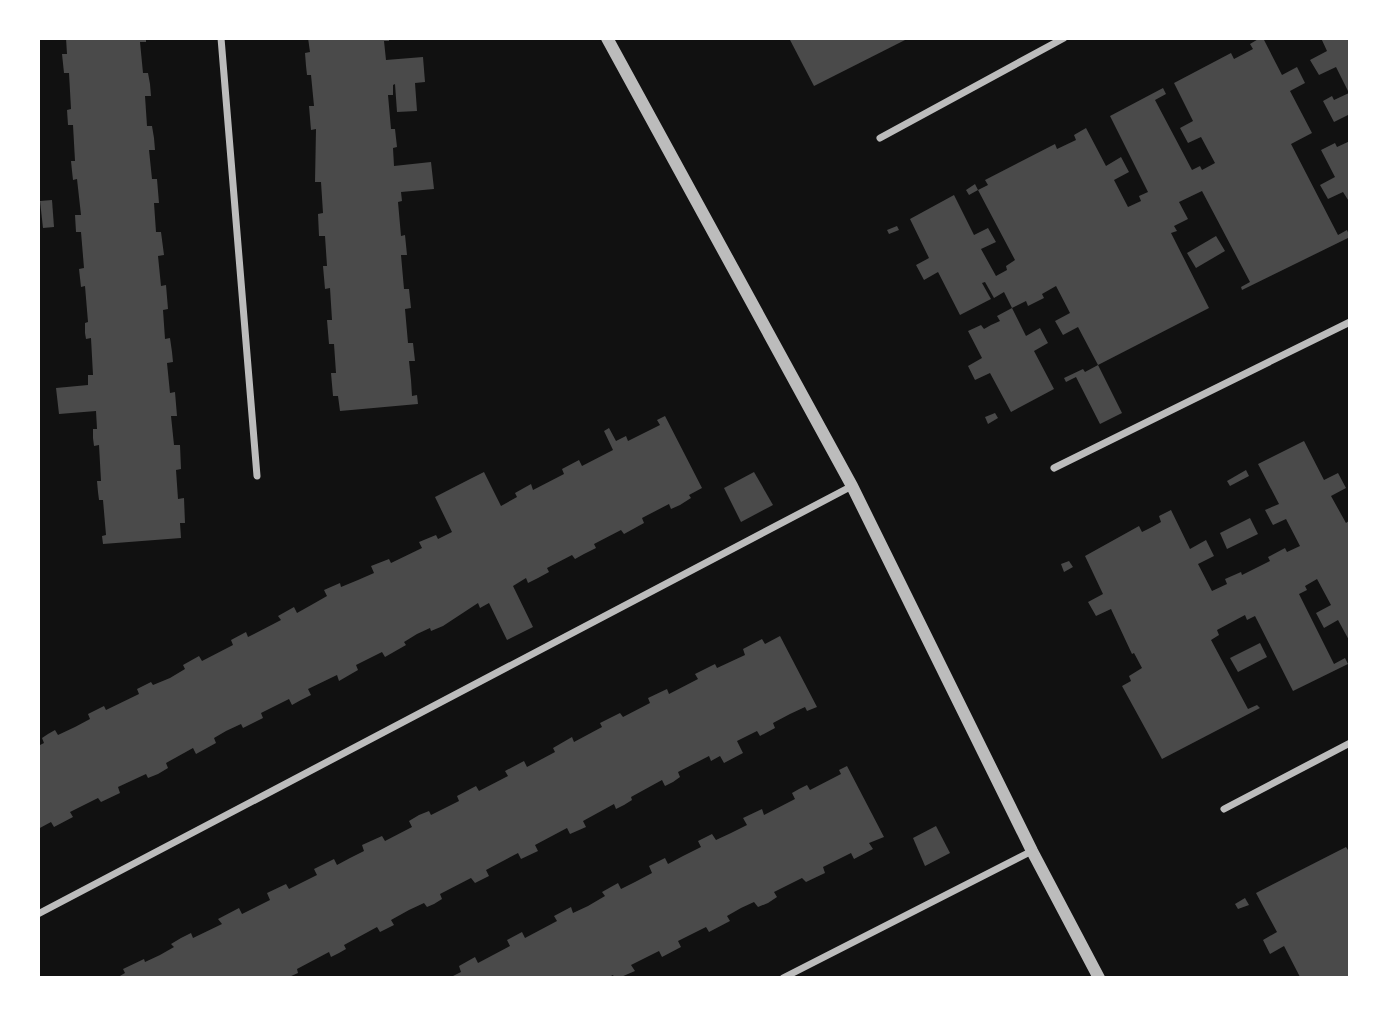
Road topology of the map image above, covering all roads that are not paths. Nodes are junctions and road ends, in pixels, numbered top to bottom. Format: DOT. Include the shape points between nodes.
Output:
graph roads {
  1 [pos="222,38"];
  2 [pos="607,38"];
  3 [pos="1064,38"];
  4 [pos="880,138"];
  5 [pos="1349,322"];
  6 [pos="1054,468"];
  7 [pos="257,476"];
  8 [pos="852,486"];
  9 [pos="1349,743"];
  10 [pos="1224,809"];
  11 [pos="1032,851"];
  12 [pos="38,914"];
  13 [pos="783,978"];
  14 [pos="1100,978"];
  1 -- 7 [label="street"];
  2 -- 8 [label="street"];
  3 -- 4 [label="street"];
  5 -- 6 [label="street"];
  8 -- 11 [label="street"];
  8 -- 12 [label="street"];
  9 -- 10 [label="street"];
  11 -- 13 [label="street"];
  11 -- 14 [label="street"];
}
